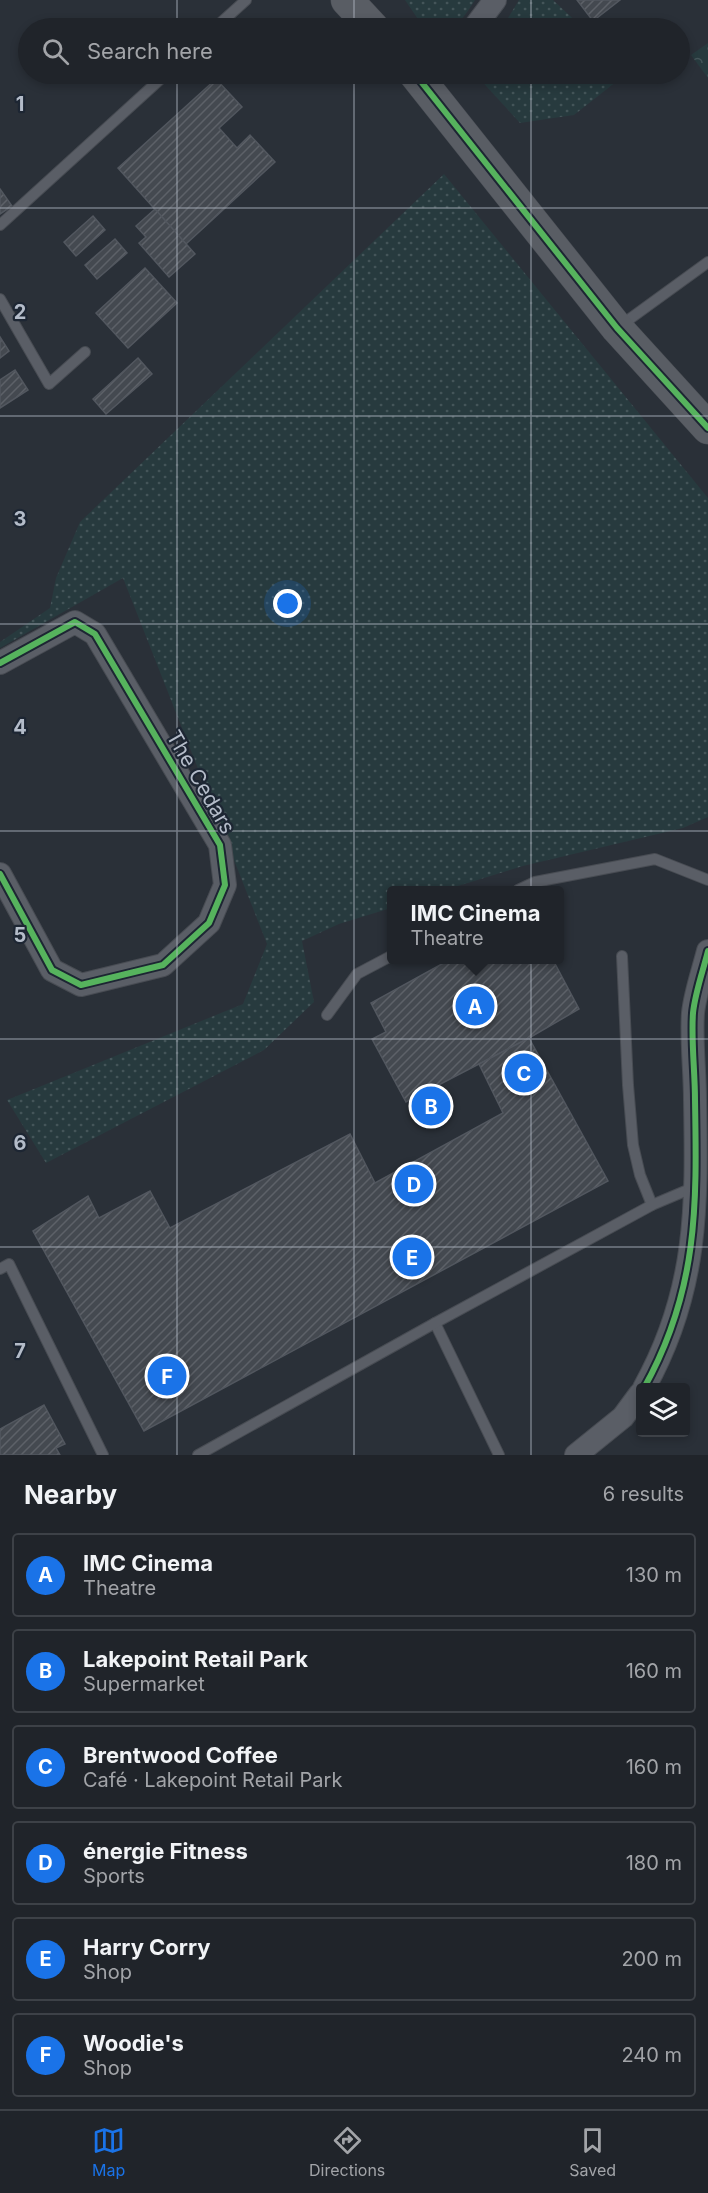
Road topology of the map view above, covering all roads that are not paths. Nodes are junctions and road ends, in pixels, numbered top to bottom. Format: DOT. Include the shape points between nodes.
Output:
graph roads {
  1 [pos="246,0"];
  2 [pos="347,0"];
  3 [pos="495,0"];
  4 [pos="226,18"];
  5 [pos="364,18"];
  6 [pos="482,18"];
  7 [pos="155,84"];
  8 [pos="429,84"];
  9 [pos="0,225"];
  10 [pos="708,262"];
  11 [pos="0,299"];
  12 [pos="617,328"];
  13 [pos="85,352"];
  14 [pos="708,428"];
  15 [pos="0,663"];
  16 [pos="0,874"];
  17 [pos="708,880"];
  18 [pos="527,886"];
  19 [pos="708,951"];
  20 [pos="622,956"];
  21 [pos="387,958"];
  22 [pos="327,1015"];
  23 [pos="697,1186"];
  24 [pos="652,1205"];
  25 [pos="0,1269"];
  26 [pos="435,1323"];
  27 [pos="647,1383"];
  28 [pos="636,1399"];
  29 [pos="104,1455"];
  30 [pos="198,1455"];
  31 [pos="499,1455"];
  32 [pos="576,1455"];
  1 -- 4 [label="lane"];
  2 -- 5 [label="street"];
  3 -- 6 [label="street"];
  7 -- 9 [label="lane"];
  8 -- 12 [label="street"];
  10 -- 12 [label="lane"];
  11 -- 13 [label="lane" via="49,384"];
  12 -- 14 [label="street"];
  15 -- 16 [label="street, The Cedars" via="75,622 95,634 220,845 225,885 209,923 164,965 81,985 52,970"];
  17 -- 18 [label="lane" via="655,859"];
  19 -- 23 [label="street" via="693,1013"];
  20 -- 24 [label="lane" via="633,1145"];
  21 -- 22 [label="lane" via="357,974"];
  23 -- 24 [label="lane"];
  23 -- 27 [label="street" via="680,1307"];
  24 -- 26 [label="lane"];
  25 -- 29 [label="lane" via="9,1264"];
  26 -- 30 [label="lane"];
  26 -- 31 [label="lane"];
  28 -- 32 [label="street" via="623,1417"];
}
